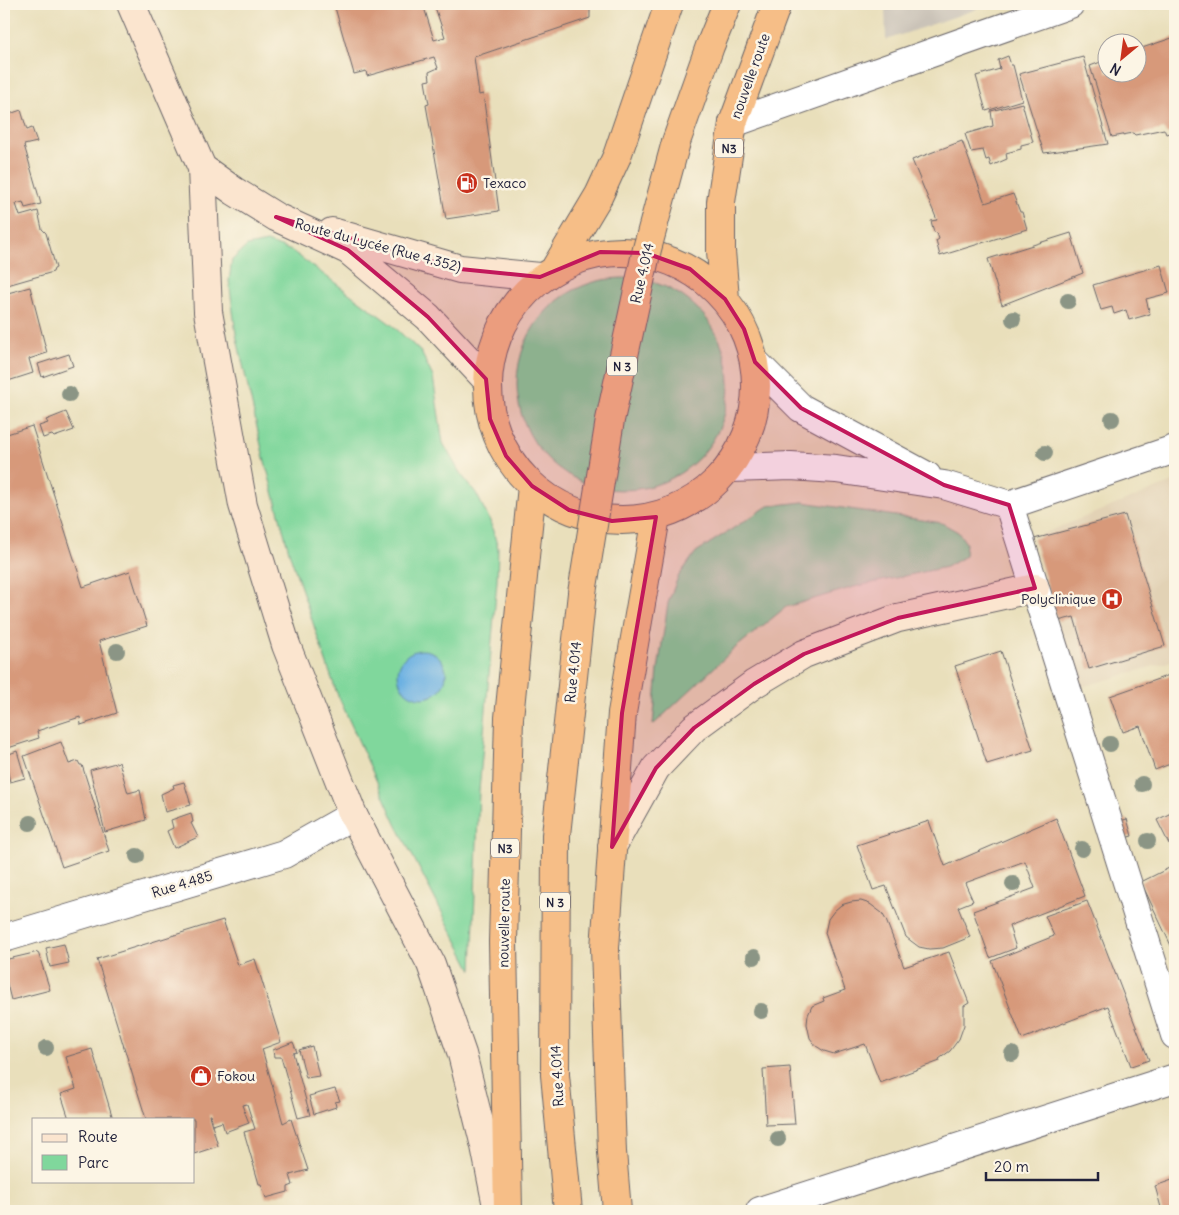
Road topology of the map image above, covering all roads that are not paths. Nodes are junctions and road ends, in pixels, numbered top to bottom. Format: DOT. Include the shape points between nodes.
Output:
graph roads {
  1 [pos="131,4"];
  2 [pos="669,4"];
  3 [pos="727,4"];
  4 [pos="777,4"];
  5 [pos="1070,4"];
  6 [pos="733,123"];
  7 [pos="202,168"];
  8 [pos="276,217"];
  9 [pos="548,272"];
  10 [pos="725,299"];
  11 [pos="755,362"];
  12 [pos="486,379"];
  13 [pos="1175,449"];
  14 [pos="730,468"];
  15 [pos="944,485"];
  16 [pos="532,486"];
  17 [pos="1009,506"];
  18 [pos="656,517"];
  19 [pos="1035,588"];
  20 [pos="354,815"];
  21 [pos="612,847"];
  22 [pos="4,938"];
  23 [pos="1175,1035"];
  24 [pos="1175,1078"];
  25 [pos="498,1211"];
  26 [pos="508,1211"];
  27 [pos="568,1211"];
  28 [pos="617,1211"];
  29 [pos="760,1211"];
  1 -- 7 [label="main road"];
  2 -- 9 [label="highway" via="617,156 599,195"];
  3 -- 27 [label="highway, Rue 4.014 / N 3, bridge" via="676,142 647,249 610,420 582,593 556,835 555,1075"];
  4 -- 6 [label="highway, nouvelle route / N3"];
  5 -- 6 [label="street"];
  6 -- 10 [label="highway, nouvelle route / N3" via="721,202"];
  7 -- 8 [label="main road, Route du Lycée (Rue 4.352)"];
  7 -- 20 [label="main road" via="208,312 243,505 286,645"];
  8 -- 9 [label="main road, Route du Lycée (Rue 4.352)" via="460,268"];
  8 -- 12 [label="main road, Route du Lycée (Rue 4.352)" via="348,250 428,317"];
  9 -- 10 [label="highway" via="600,252 646,253 690,270"];
  9 -- 12 [label="highway" via="512,305 493,340"];
  10 -- 11 [label="highway" via="744,329"];
  11 -- 14 [label="highway" via="755,408 748,435"];
  11 -- 15 [label="street" via="801,408"];
  12 -- 16 [label="highway" via="490,419 506,456"];
  13 -- 17 [label="street"];
  14 -- 15 [label="street" via="791,466"];
  14 -- 18 [label="highway" via="697,498"];
  15 -- 17 [label="street"];
  16 -- 18 [label="highway" via="569,510 612,521"];
  16 -- 26 [label="highway, nouvelle route / N3" via="509,718 503,942"];
  17 -- 19 [label="street"];
  18 -- 21 [label="highway" via="622,713"];
  19 -- 21 [label="main road" via="898,618 804,654 754,684 694,728 656,768"];
  19 -- 23 [label="street"];
  20 -- 22 [label="street, Rue 4.485" via="284,854"];
  20 -- 25 [label="main road" via="431,964 462,1054"];
  21 -- 28 [label="highway" via="605,948"];
  24 -- 29 [label="street"];
}
